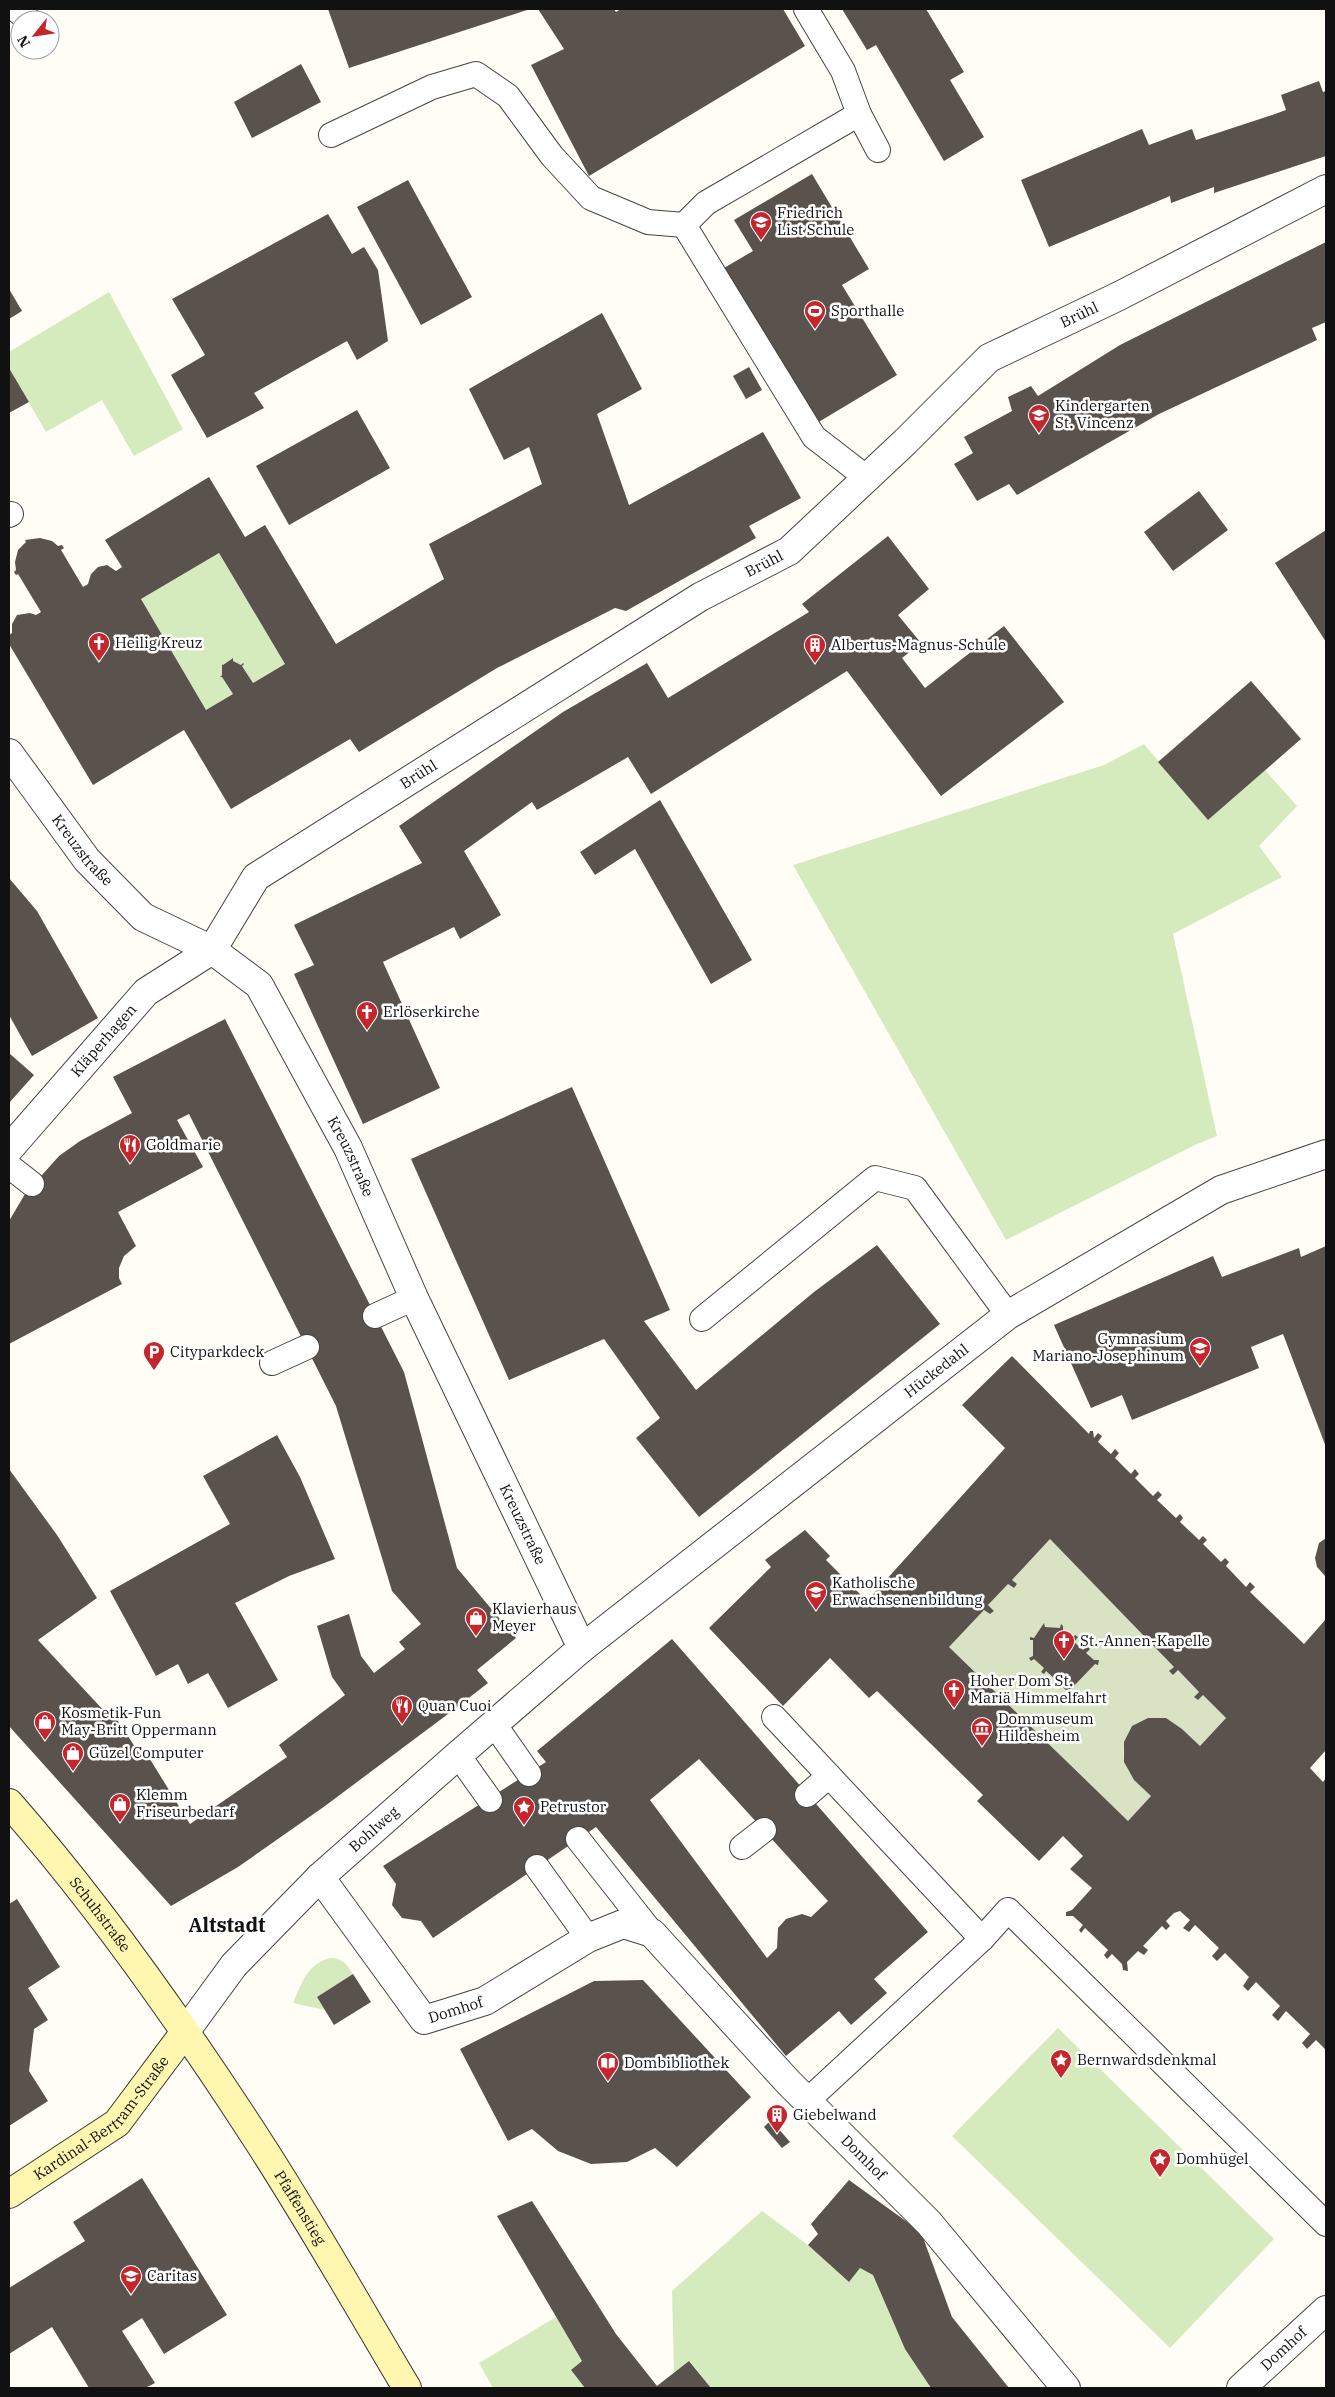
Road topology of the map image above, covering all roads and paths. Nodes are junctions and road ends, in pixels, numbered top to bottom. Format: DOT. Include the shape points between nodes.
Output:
graph roads {
  1 [pos="806,9"];
  2 [pos="859,114"];
  3 [pos="331,135"];
  4 [pos="878,150"];
  5 [pos="1326,190"];
  6 [pos="684,225"];
  7 [pos="867,478"];
  8 [pos="9,753"];
  9 [pos="212,950"];
  10 [pos="9,1149"];
  11 [pos="1326,1154"];
  12 [pos="9,1166"];
  13 [pos="32,1184"];
  14 [pos="414,1298"];
  15 [pos="1008,1315"];
  16 [pos="375,1316"];
  17 [pos="702,1319"];
  18 [pos="307,1347"];
  19 [pos="272,1363"];
  20 [pos="582,1648"];
  21 [pos="774,1717"];
  22 [pos="494,1724"];
  23 [pos="458,1754"];
  24 [pos="529,1774"];
  25 [pos="829,1776"];
  26 [pos="807,1795"];
  27 [pos="490,1800"];
  28 [pos="9,1803"];
  29 [pos="764,1830"];
  30 [pos="578,1839"];
  31 [pos="742,1847"];
  32 [pos="537,1867"];
  33 [pos="320,1877"];
  34 [pos="652,1933"];
  35 [pos="588,1938"];
  36 [pos="982,1939"];
  37 [pos="185,2032"];
  38 [pos="807,2101"];
  39 [pos="9,2194"];
  40 [pos="1326,2224"];
  41 [pos="1326,2310"];
  42 [pos="407,2388"];
  43 [pos="1066,2388"];
  44 [pos="1241,2388"];
  1 -- 2 [label="lane" via="844,71"];
  2 -- 4 [label="lane"];
  2 -- 6 [label="lane" via="706,203"];
  3 -- 6 [label="lane" via="432,87 476,74 508,96 552,156 591,198 648,222"];
  5 -- 7 [label="street, Brühl" via="989,358"];
  6 -- 7 [label="lane" via="814,437"];
  7 -- 9 [label="street, Brühl" via="789,551 700,597 256,877"];
  8 -- 9 [label="street, Kreuzstraße" via="87,860 143,917"];
  9 -- 10 [label="street, Kläperhagen" via="146,992"];
  9 -- 14 [label="street, Kreuzstraße" via="259,985 348,1148"];
  11 -- 15 [label="street, Hückedahl" via="1221,1190"];
  12 -- 13 [label="lane"];
  14 -- 16 [label="lane"];
  14 -- 20 [label="street, Kreuzstraße"];
  15 -- 17 [label="lane" via="915,1188 875,1178"];
  15 -- 20 [label="street, Hückedahl"];
  18 -- 19 [label="lane"];
  20 -- 22 [label="street, Bohlweg"];
  21 -- 25 [label="lane"];
  22 -- 23 [label="street, Bohlweg"];
  22 -- 24 [label="lane"];
  23 -- 27 [label="lane"];
  23 -- 33 [label="street, Bohlweg"];
  25 -- 26 [label="lane"];
  25 -- 36 [label="lane"];
  28 -- 37 [label="street, Schuhstraße" via="43,1842"];
  29 -- 31 [label="lane"];
  30 -- 34 [label="lane, Domhof"];
  32 -- 35 [label="lane"];
  33 -- 35 [label="street, Domhof" via="424,2020 485,2001"];
  33 -- 37 [label="street, Bohlweg" via="234,1964"];
  34 -- 35 [label="street, Domhof" via="623,1924"];
  34 -- 38 [label="street, Domhof"];
  36 -- 38 [label="lane"];
  36 -- 40 [label="lane" via="1008,1910"];
  37 -- 39 [label="street, Kardinal-Bertram-Straße" via="117,2123"];
  37 -- 42 [label="street, Pfaffenstieg" via="259,2142"];
  38 -- 43 [label="street, Domhof" via="929,2223"];
  41 -- 44 [label="street, Domhof"];
}
